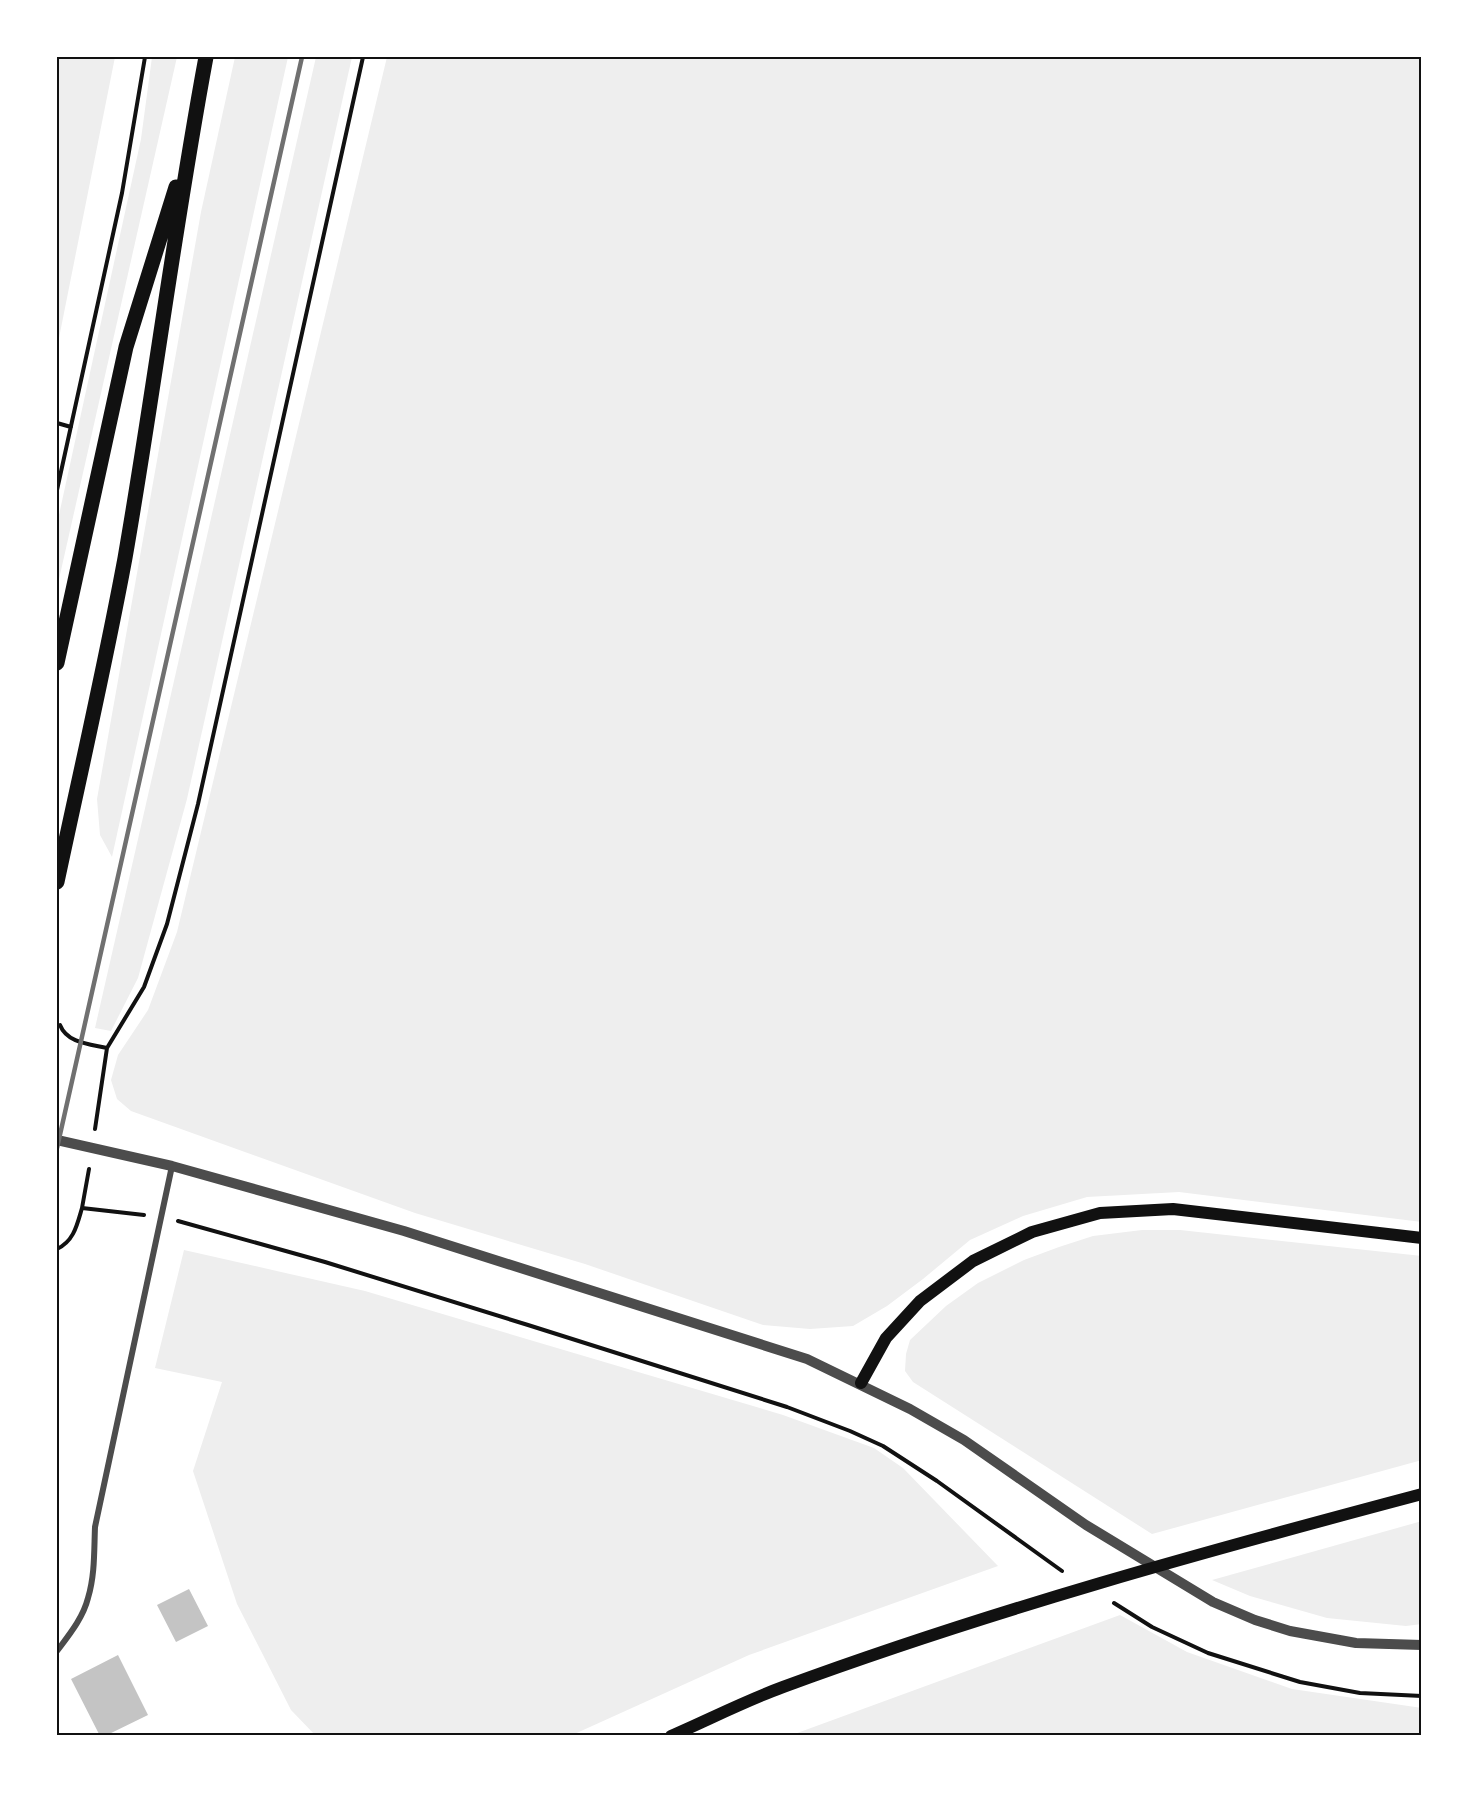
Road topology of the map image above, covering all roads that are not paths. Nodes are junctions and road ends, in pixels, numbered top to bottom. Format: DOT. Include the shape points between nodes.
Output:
graph roads {
  1 [pos="206,57"];
  2 [pos="190,141"];
  3 [pos="57,663"];
  4 [pos="57,882"];
  5 [pos="57,1140"];
  6 [pos="172,1166"];
  7 [pos="1422,1238"];
  8 [pos="861,1383"];
  9 [pos="1422,1494"];
  10 [pos="1422,1645"];
  11 [pos="57,1651"];
  12 [pos="671,1736"];
  1 -- 2 [label="main road"];
  2 -- 3 [label="main road" via="126,347"];
  2 -- 4 [label="main road" via="124,561"];
  5 -- 6 [label="street"];
  6 -- 8 [label="street" via="404,1231 807,1359"];
  6 -- 11 [label="street" via="95,1527 94,1571 88,1600"];
  7 -- 8 [label="main road" via="1173,1209 1100,1213 1032,1232 973,1261 920,1301 886,1338"];
  8 -- 10 [label="street" via="964,1440 1086,1525 1213,1602 1290,1631 1356,1643"];
  9 -- 12 [label="main road" via="1007,1611 782,1688"];
}
